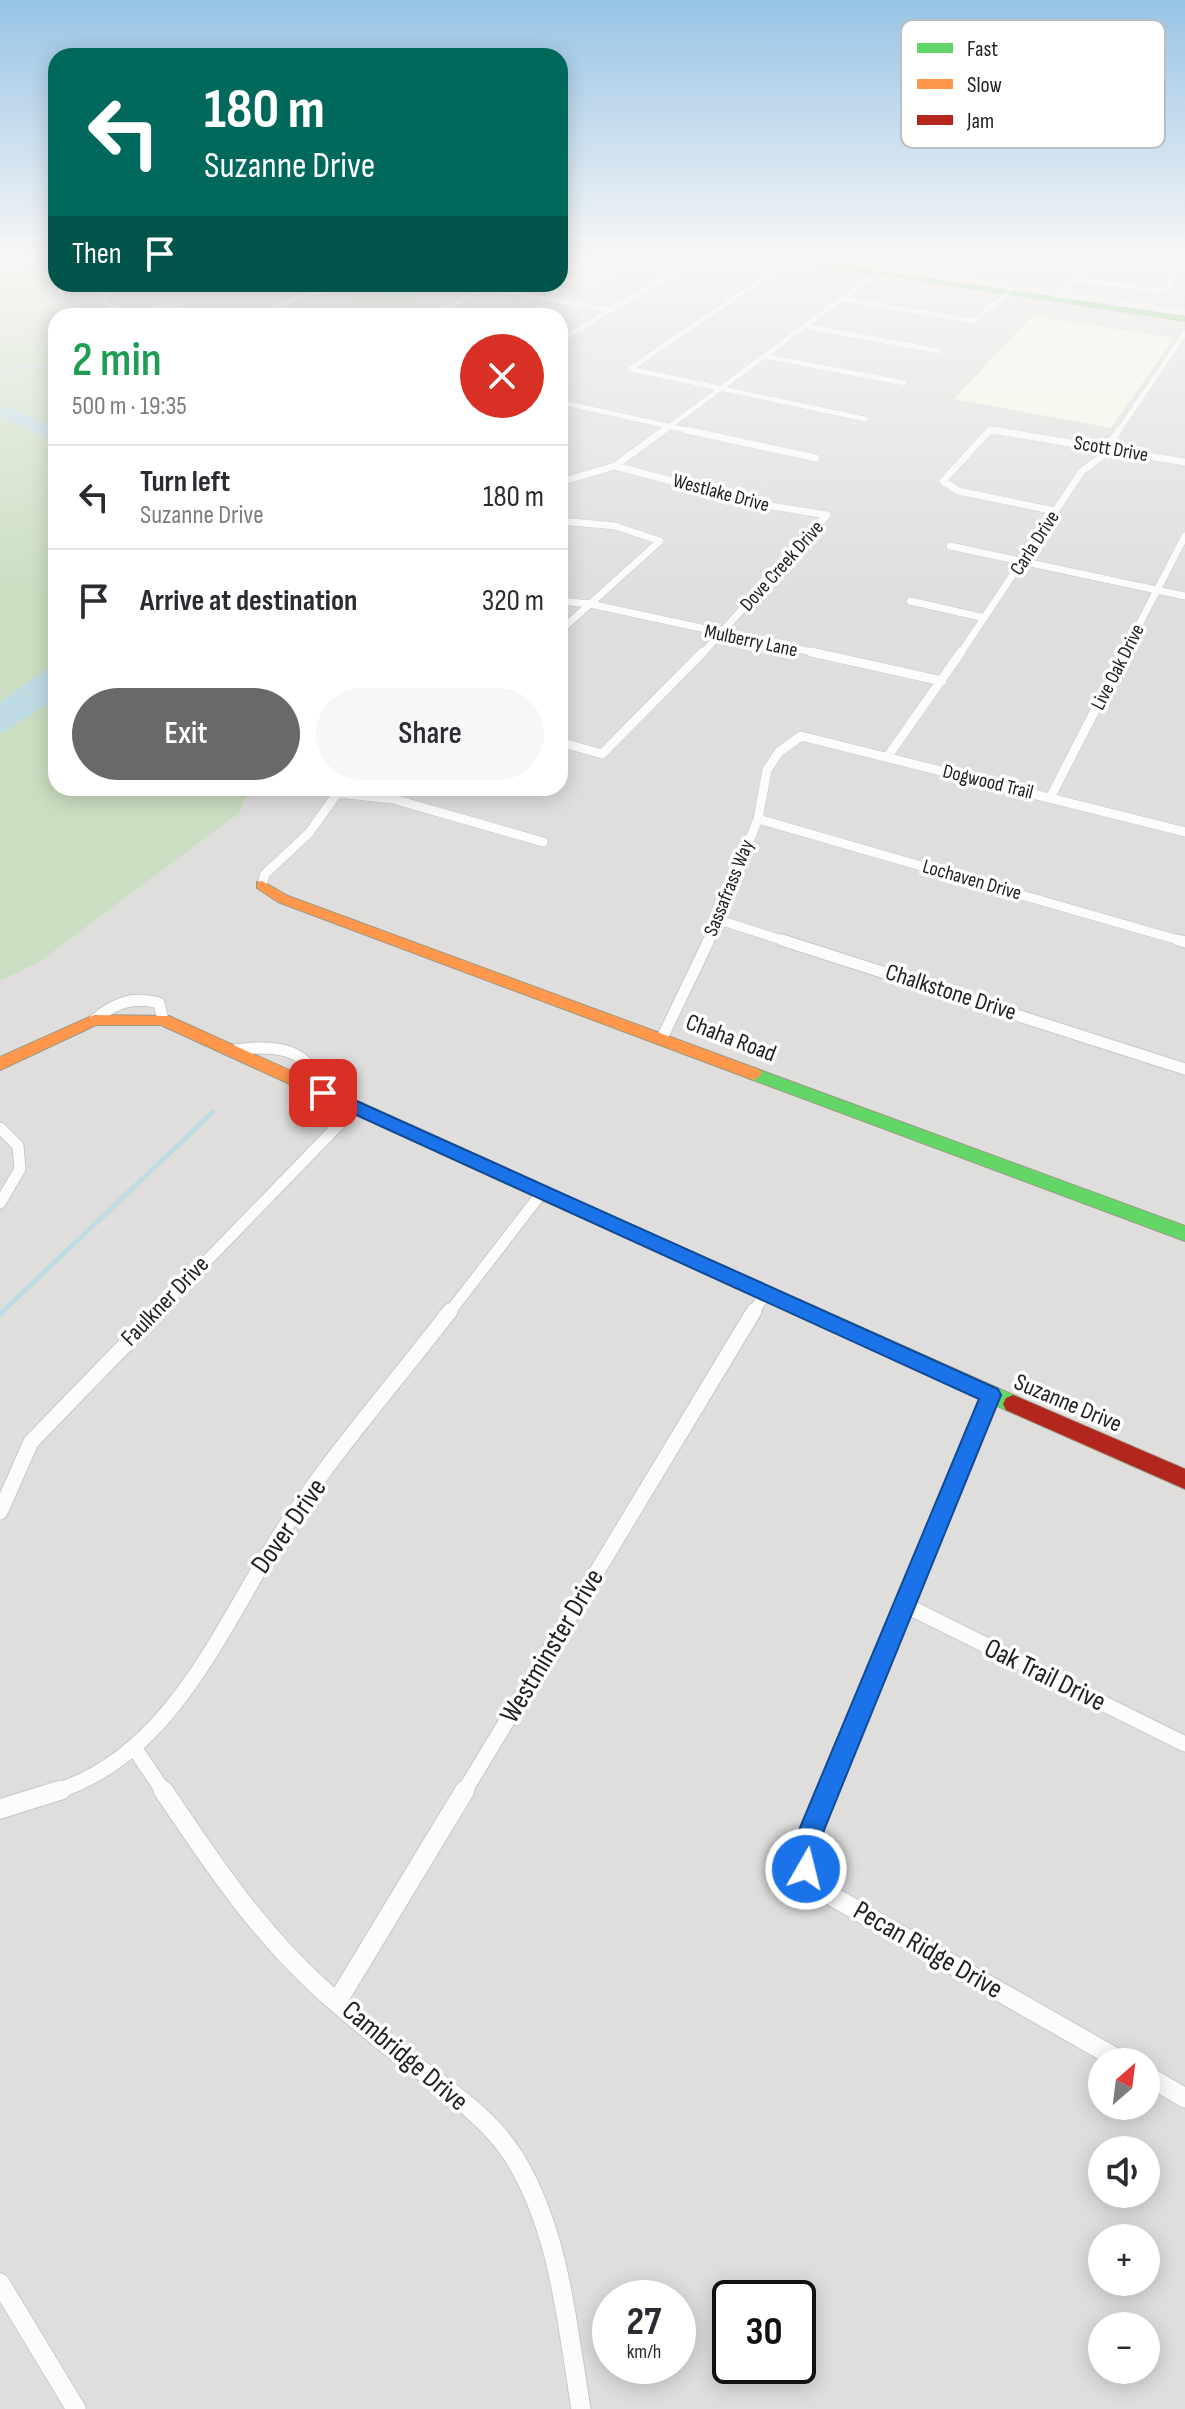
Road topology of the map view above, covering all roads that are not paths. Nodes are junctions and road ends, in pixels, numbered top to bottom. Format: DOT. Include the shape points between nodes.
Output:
graph roads {
  1 [pos="632,370"];
  2 [pos="744,370"];
  3 [pos="839,370"];
  4 [pos="1160,370"];
  5 [pos="904,383"];
  6 [pos="719,389"];
  7 [pos="568,404"];
  8 [pos="865,419"];
  9 [pos="669,426"];
  10 [pos="1107,448"];
  11 [pos="816,458"];
  12 [pos="1185,462"];
  13 [pos="615,466"];
  14 [pos="568,480"];
  15 [pos="1055,511"];
  16 [pos="827,515"];
  17 [pos="568,522"];
  18 [pos="1185,536"];
  19 [pos="950,546"];
  20 [pos="1022,563"];
  21 [pos="1157,589"];
  22 [pos="1185,596"];
  23 [pos="910,601"];
  24 [pos="568,602"];
  25 [pos="590,604"];
  26 [pos="985,618"];
  27 [pos="568,624"];
  28 [pos="719,635"];
  29 [pos="942,681"];
  30 [pos="792,740"];
  31 [pos="568,744"];
  32 [pos="888,756"];
  33 [pos="336,796"];
  34 [pos="373,796"];
  35 [pos="1050,798"];
  36 [pos="758,819"];
  37 [pos="1185,832"];
  38 [pos="543,842"];
  39 [pos="262,885"];
  40 [pos="716,919"];
  41 [pos="1185,942"];
  42 [pos="662,1038"];
  43 [pos="0,1064"];
  44 [pos="1185,1069"];
  45 [pos="355,1108"];
  46 [pos="0,1128"];
  47 [pos="544,1190"];
  48 [pos="0,1203"];
  49 [pos="1185,1234"];
  50 [pos="766,1292"];
  51 [pos="991,1395"];
  52 [pos="1185,1479"];
  53 [pos="0,1512"];
  54 [pos="905,1605"];
  55 [pos="1185,1744"];
  56 [pos="135,1749"];
  57 [pos="0,1809"];
  58 [pos="338,2000"];
  59 [pos="1098,2048"];
  60 [pos="1160,2083"];
  61 [pos="1185,2098"];
  62 [pos="0,2283"];
  63 [pos="76,2409"];
  64 [pos="581,2409"];
  1 -- 6 [label="street"];
  2 -- 6 [label="street"];
  3 -- 5 [label="street"];
  4 -- 10 [label="street, Carla Drive"];
  6 -- 8 [label="street"];
  6 -- 9 [label="street"];
  7 -- 9 [label="street"];
  9 -- 11 [label="street"];
  9 -- 13 [label="street"];
  10 -- 12 [label="street, Scott Drive"];
  10 -- 15 [label="street, Carla Drive" via="1082,471"];
  10 -- 15 [label="street, Scott Drive" via="990,429 943,481 958,491"];
  13 -- 14 [label="street"];
  13 -- 16 [label="street, Westlake Drive" via="759,504"];
  15 -- 20 [label="street, Carla Drive"];
  16 -- 28 [label="street, Dove Creek Drive"];
  17 -- 25 [label="street" via="615,526 660,541"];
  18 -- 21 [label="street, Live Oak Drive"];
  19 -- 20 [label="street"];
  20 -- 21 [label="street"];
  20 -- 26 [label="street, Carla Drive"];
  21 -- 22 [label="street"];
  21 -- 35 [label="street, Live Oak Drive"];
  23 -- 26 [label="street"];
  24 -- 25 [label="street, Mulberry Lane"];
  25 -- 27 [label="street"];
  25 -- 28 [label="street, Mulberry Lane"];
  26 -- 29 [label="street, Carla Drive"];
  28 -- 29 [label="street, Mulberry Lane"];
  28 -- 31 [label="street, Dove Creek Drive" via="602,754"];
  29 -- 32 [label="street, Carla Drive"];
  30 -- 32 [label="street, Dogwood Trail" via="801,736"];
  30 -- 36 [label="street, Sassafrass Way" via="767,770"];
  32 -- 35 [label="street, Dogwood Trail"];
  33 -- 39 [label="street" via="309,833 265,874"];
  34 -- 38 [label="street"];
  35 -- 37 [label="street, Dogwood Trail"];
  36 -- 40 [label="street, Sassafrass Way"];
  36 -- 41 [label="street, Lochaven Drive"];
  39 -- 42 [label="street, Chaha Road" via="283,899"];
  40 -- 42 [label="street, Sassafrass Way" via="696,973"];
  40 -- 44 [label="street, Chalkstone Drive"];
  42 -- 49 [label="street, Chaha Road"];
  43 -- 45 [label="street, Suzanne Drive" via="94,1020 163,1020"];
  45 -- 47 [label="street, Suzanne Drive"];
  45 -- 53 [label="street, Faulkner Drive" via="31,1442"];
  46 -- 48 [label="street" via="18,1146 20,1169"];
  47 -- 50 [label="street, Suzanne Drive"];
  47 -- 56 [label="street, Dover Drive" via="292,1516 193,1681"];
  50 -- 51 [label="street, Suzanne Drive"];
  50 -- 58 [label="street, Westminster Drive"];
  51 -- 52 [label="street, Suzanne Drive"];
  51 -- 54 [label="street, Pecan Ridge Drive"];
  54 -- 55 [label="street, Oak Trail Drive"];
  54 -- 59 [label="street, Pecan Ridge Drive" via="811,1830 806,1869 830,1895"];
  56 -- 57 [label="street, Dover Drive" via="81,1783 42,1800"];
  56 -- 58 [label="street, Cambridge Drive" via="242,1901 285,1954"];
  58 -- 64 [label="street, Cambridge Drive" via="442,2086 513,2155 538,2202 555,2257"];
  60 -- 61 [label="street"];
  62 -- 63 [label="street"];
}
